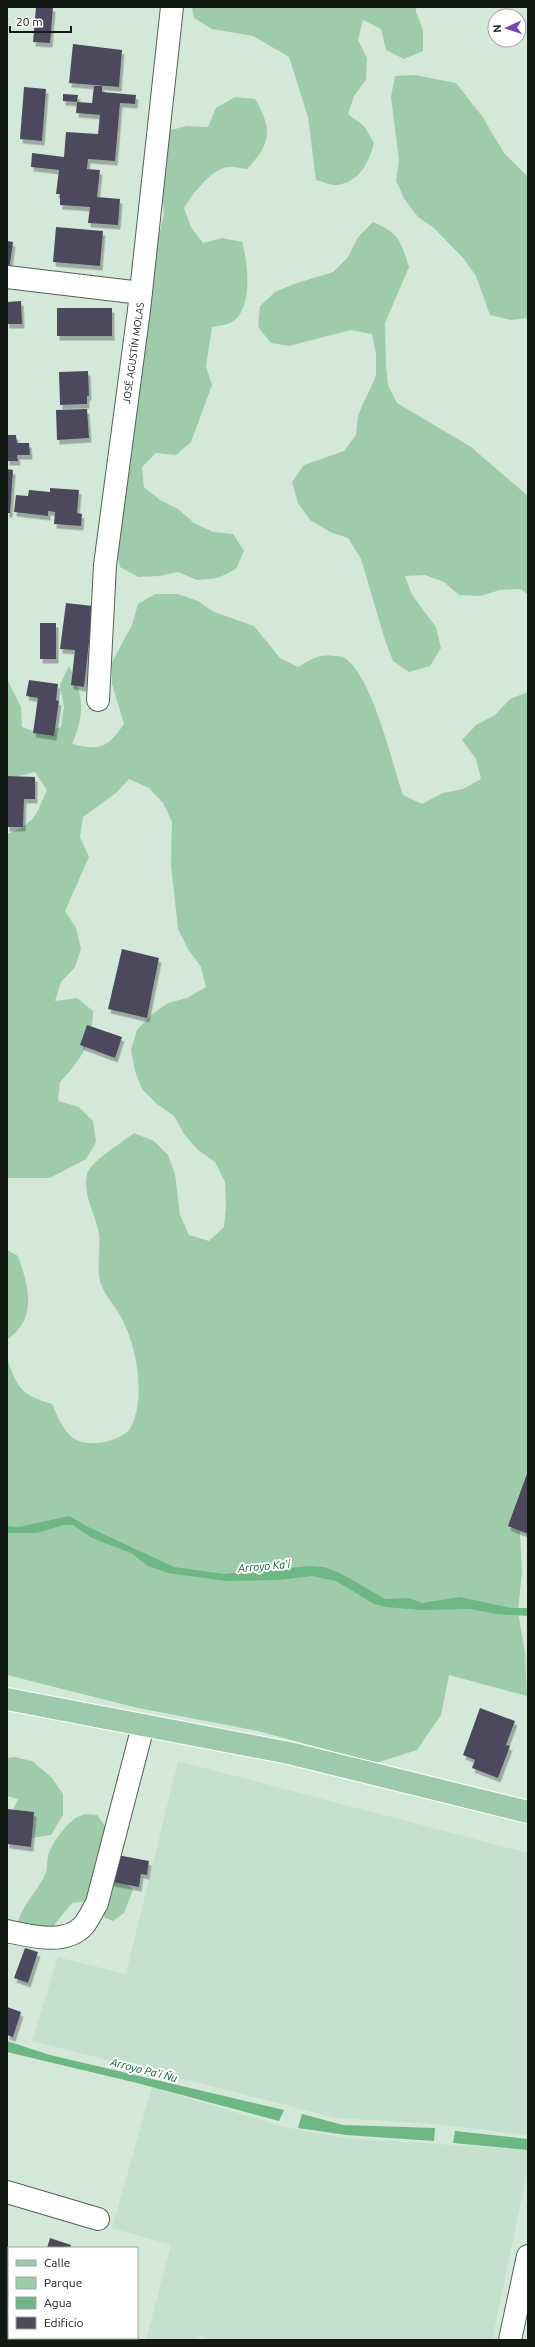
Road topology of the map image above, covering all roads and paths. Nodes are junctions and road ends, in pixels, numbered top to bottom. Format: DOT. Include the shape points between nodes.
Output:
graph roads {
  1 [pos="172,7"];
  2 [pos="7,277"];
  3 [pos="141,293"];
  4 [pos="98,700"];
  5 [pos="7,1699"];
  6 [pos="143,1726"];
  7 [pos="528,1812"];
  8 [pos="7,1931"];
  9 [pos="7,2192"];
  10 [pos="98,2219"];
  11 [pos="528,2256"];
  12 [pos="510,2340"];
  1 -- 3 [label="street, JOSÉ AGUSTÍN MOLAS"];
  2 -- 3 [label="street"];
  3 -- 4 [label="street, JOSÉ AGUSTÍN MOLAS" via="105,565"];
  5 -- 6 [label="main road"];
  6 -- 7 [label="main road" via="289,1753"];
  6 -- 8 [label="street" via="97,1903 83,1926 68,1935 45,1938"];
  9 -- 10 [label="street"];
  11 -- 12 [label="street"];
}
